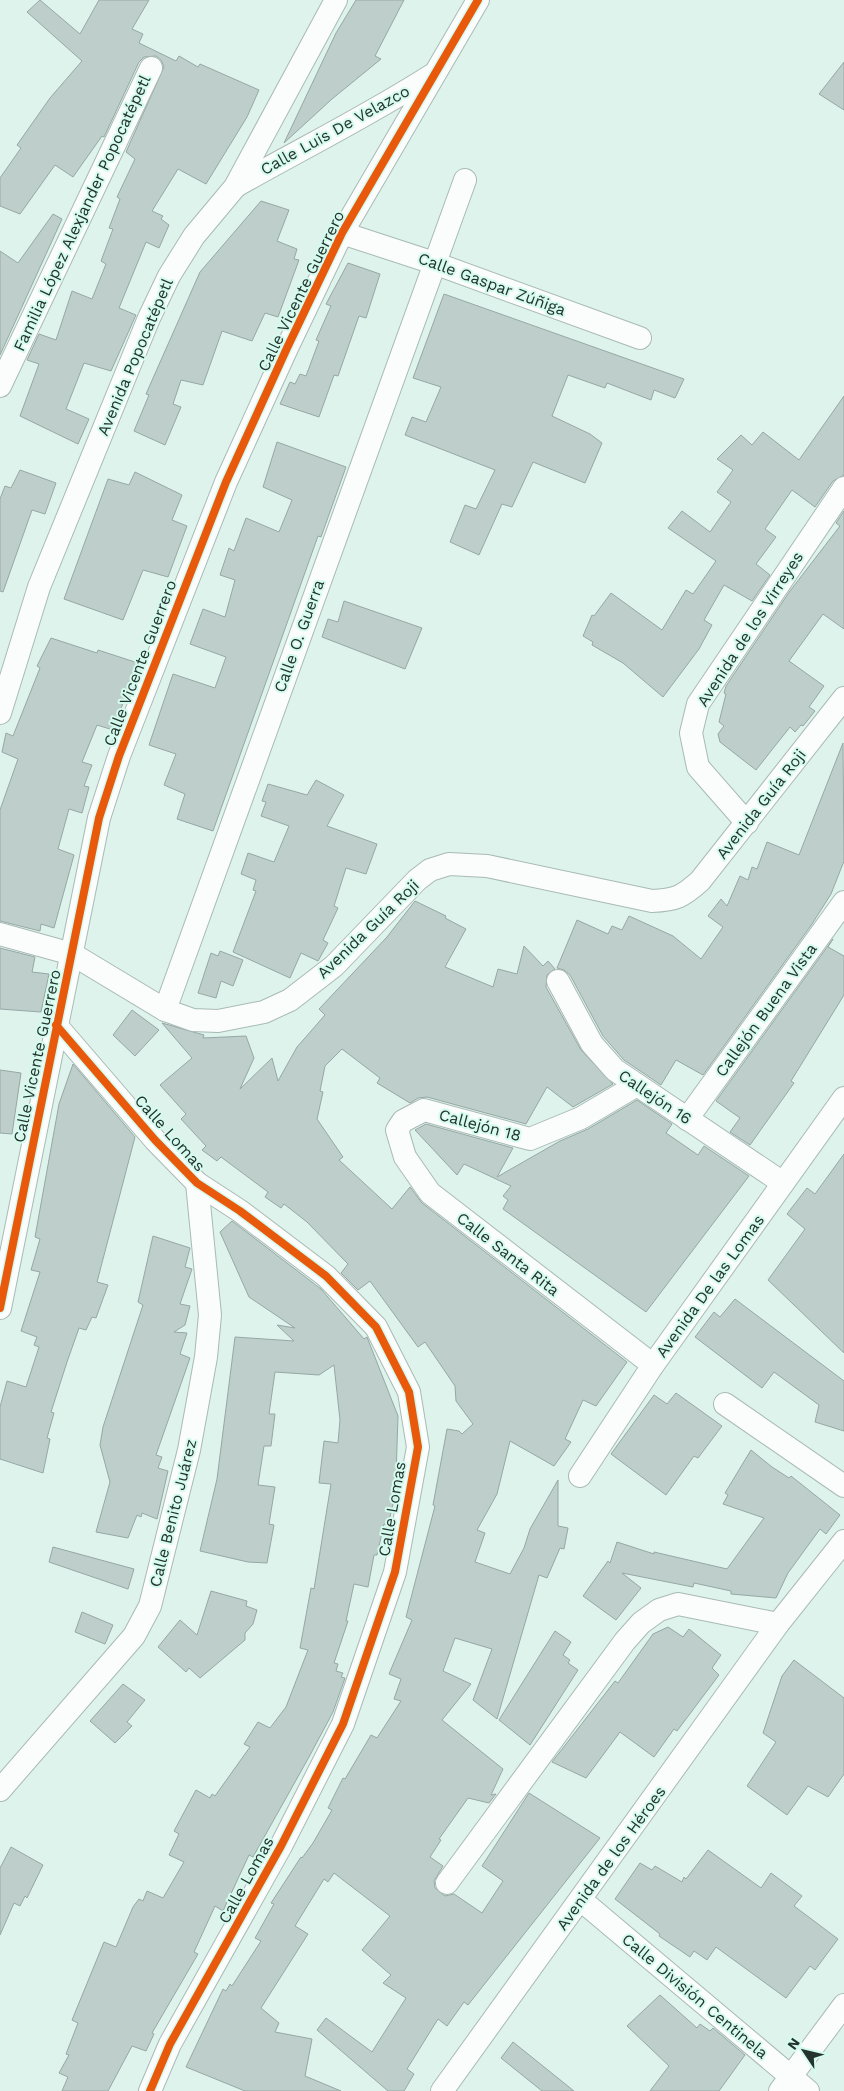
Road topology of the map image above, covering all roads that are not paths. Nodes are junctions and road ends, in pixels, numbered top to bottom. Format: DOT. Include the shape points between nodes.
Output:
graph roads {
  1 [pos="336,0"];
  2 [pos="478,0"];
  3 [pos="151,68"];
  4 [pos="435,73"];
  5 [pos="465,180"];
  6 [pos="235,187"];
  7 [pos="342,234"];
  8 [pos="434,263"];
  9 [pos="640,338"];
  10 [pos="0,386"];
  11 [pos="844,488"];
  12 [pos="844,698"];
  13 [pos="0,714"];
  14 [pos="746,823"];
  15 [pos="844,902"];
  16 [pos="0,934"];
  17 [pos="72,954"];
  18 [pos="558,981"];
  19 [pos="165,1010"];
  20 [pos="56,1025"];
  21 [pos="637,1085"];
  22 [pos="844,1098"];
  23 [pos="687,1119"];
  24 [pos="403,1120"];
  25 [pos="197,1183"];
  26 [pos="784,1183"];
  27 [pos="0,1308"];
  28 [pos="653,1366"];
  29 [pos="725,1404"];
  30 [pos="580,1476"];
  31 [pos="844,1486"];
  32 [pos="844,1541"];
  33 [pos="778,1624"];
  34 [pos="0,1790"];
  35 [pos="447,1883"];
  36 [pos="581,1900"];
  37 [pos="844,2005"];
  38 [pos="785,2084"];
  39 [pos="150,2091"];
  40 [pos="442,2091"];
  41 [pos="808,2091"];
  1 -- 6 [label="street, Avenida Popocatépetl"];
  2 -- 4 [label="street"];
  3 -- 10 [label="street, Familia López Alexjander Popocatépetl"];
  4 -- 6 [label="street, Calle Luis De Velazco" via="336,133"];
  4 -- 7 [label="street, Calle Vicente Guerrero"];
  5 -- 8 [label="street, Calle O. Guerra"];
  6 -- 13 [label="street, Avenida Popocatépetl" via="194,236 168,276 149,318 39,587"];
  7 -- 8 [label="street, Calle Gaspar Zúñiga"];
  7 -- 17 [label="street, Calle Vicente Guerrero" via="226,482 119,756 99,818"];
  8 -- 9 [label="street, Calle Gaspar Zúñiga"];
  8 -- 19 [label="street, Calle O. Guerra"];
  11 -- 14 [label="street, Avenida de los Virreyes" via="698,704 691,733 698,767"];
  12 -- 14 [label="street, Avenida Guía Roji"];
  14 -- 19 [label="street, Avenida Guía Roji" via="700,881 674,900 652,901 487,866 449,864 430,870 334,966 290,1000 264,1012 218,1021 193,1020"];
  15 -- 23 [label="street, Callejón Buena Vista"];
  16 -- 17 [label="street, Avenida Guía Roji"];
  17 -- 19 [label="street, Avenida Guía Roji"];
  17 -- 20 [label="street, Calle Vicente Guerrero"];
  18 -- 21 [label="street, Callejón 16" via="603,1059"];
  20 -- 25 [label="street, Calle Lomas" via="155,1140"];
  20 -- 27 [label="street, Calle Vicente Guerrero"];
  21 -- 23 [label="street, Callejón 16"];
  21 -- 24 [label="street, Callejón 18" via="581,1118 530,1138 424,1110"];
  22 -- 26 [label="street, Avenida De las Lomas"];
  23 -- 26 [label="street, Callejón 16"];
  24 -- 28 [label="street, Calle Santa Rita" via="397,1130 405,1157 430,1193"];
  25 -- 34 [label="street, Calle Benito Juárez" via="210,1315 206,1357 189,1450 150,1606 134,1636"];
  25 -- 39 [label="street, Calle Lomas" via="326,1276 376,1327 409,1392 418,1447 395,1572 342,1724 281,1846 170,2044"];
  26 -- 28 [label="street, Avenida De las Lomas"];
  28 -- 30 [label="street, Avenida De las Lomas"];
  29 -- 31 [label="street"];
  32 -- 33 [label="street, Avenida de los Héroes"];
  33 -- 35 [label="street" via="678,1604 659,1610 641,1623 625,1640"];
  33 -- 36 [label="street, Avenida de los Héroes"];
  36 -- 38 [label="street, Calle División Centinela"];
  36 -- 40 [label="street, Avenida de los Héroes"];
  37 -- 38 [label="street"];
  38 -- 41 [label="street, Calle División Centinela"];
}
